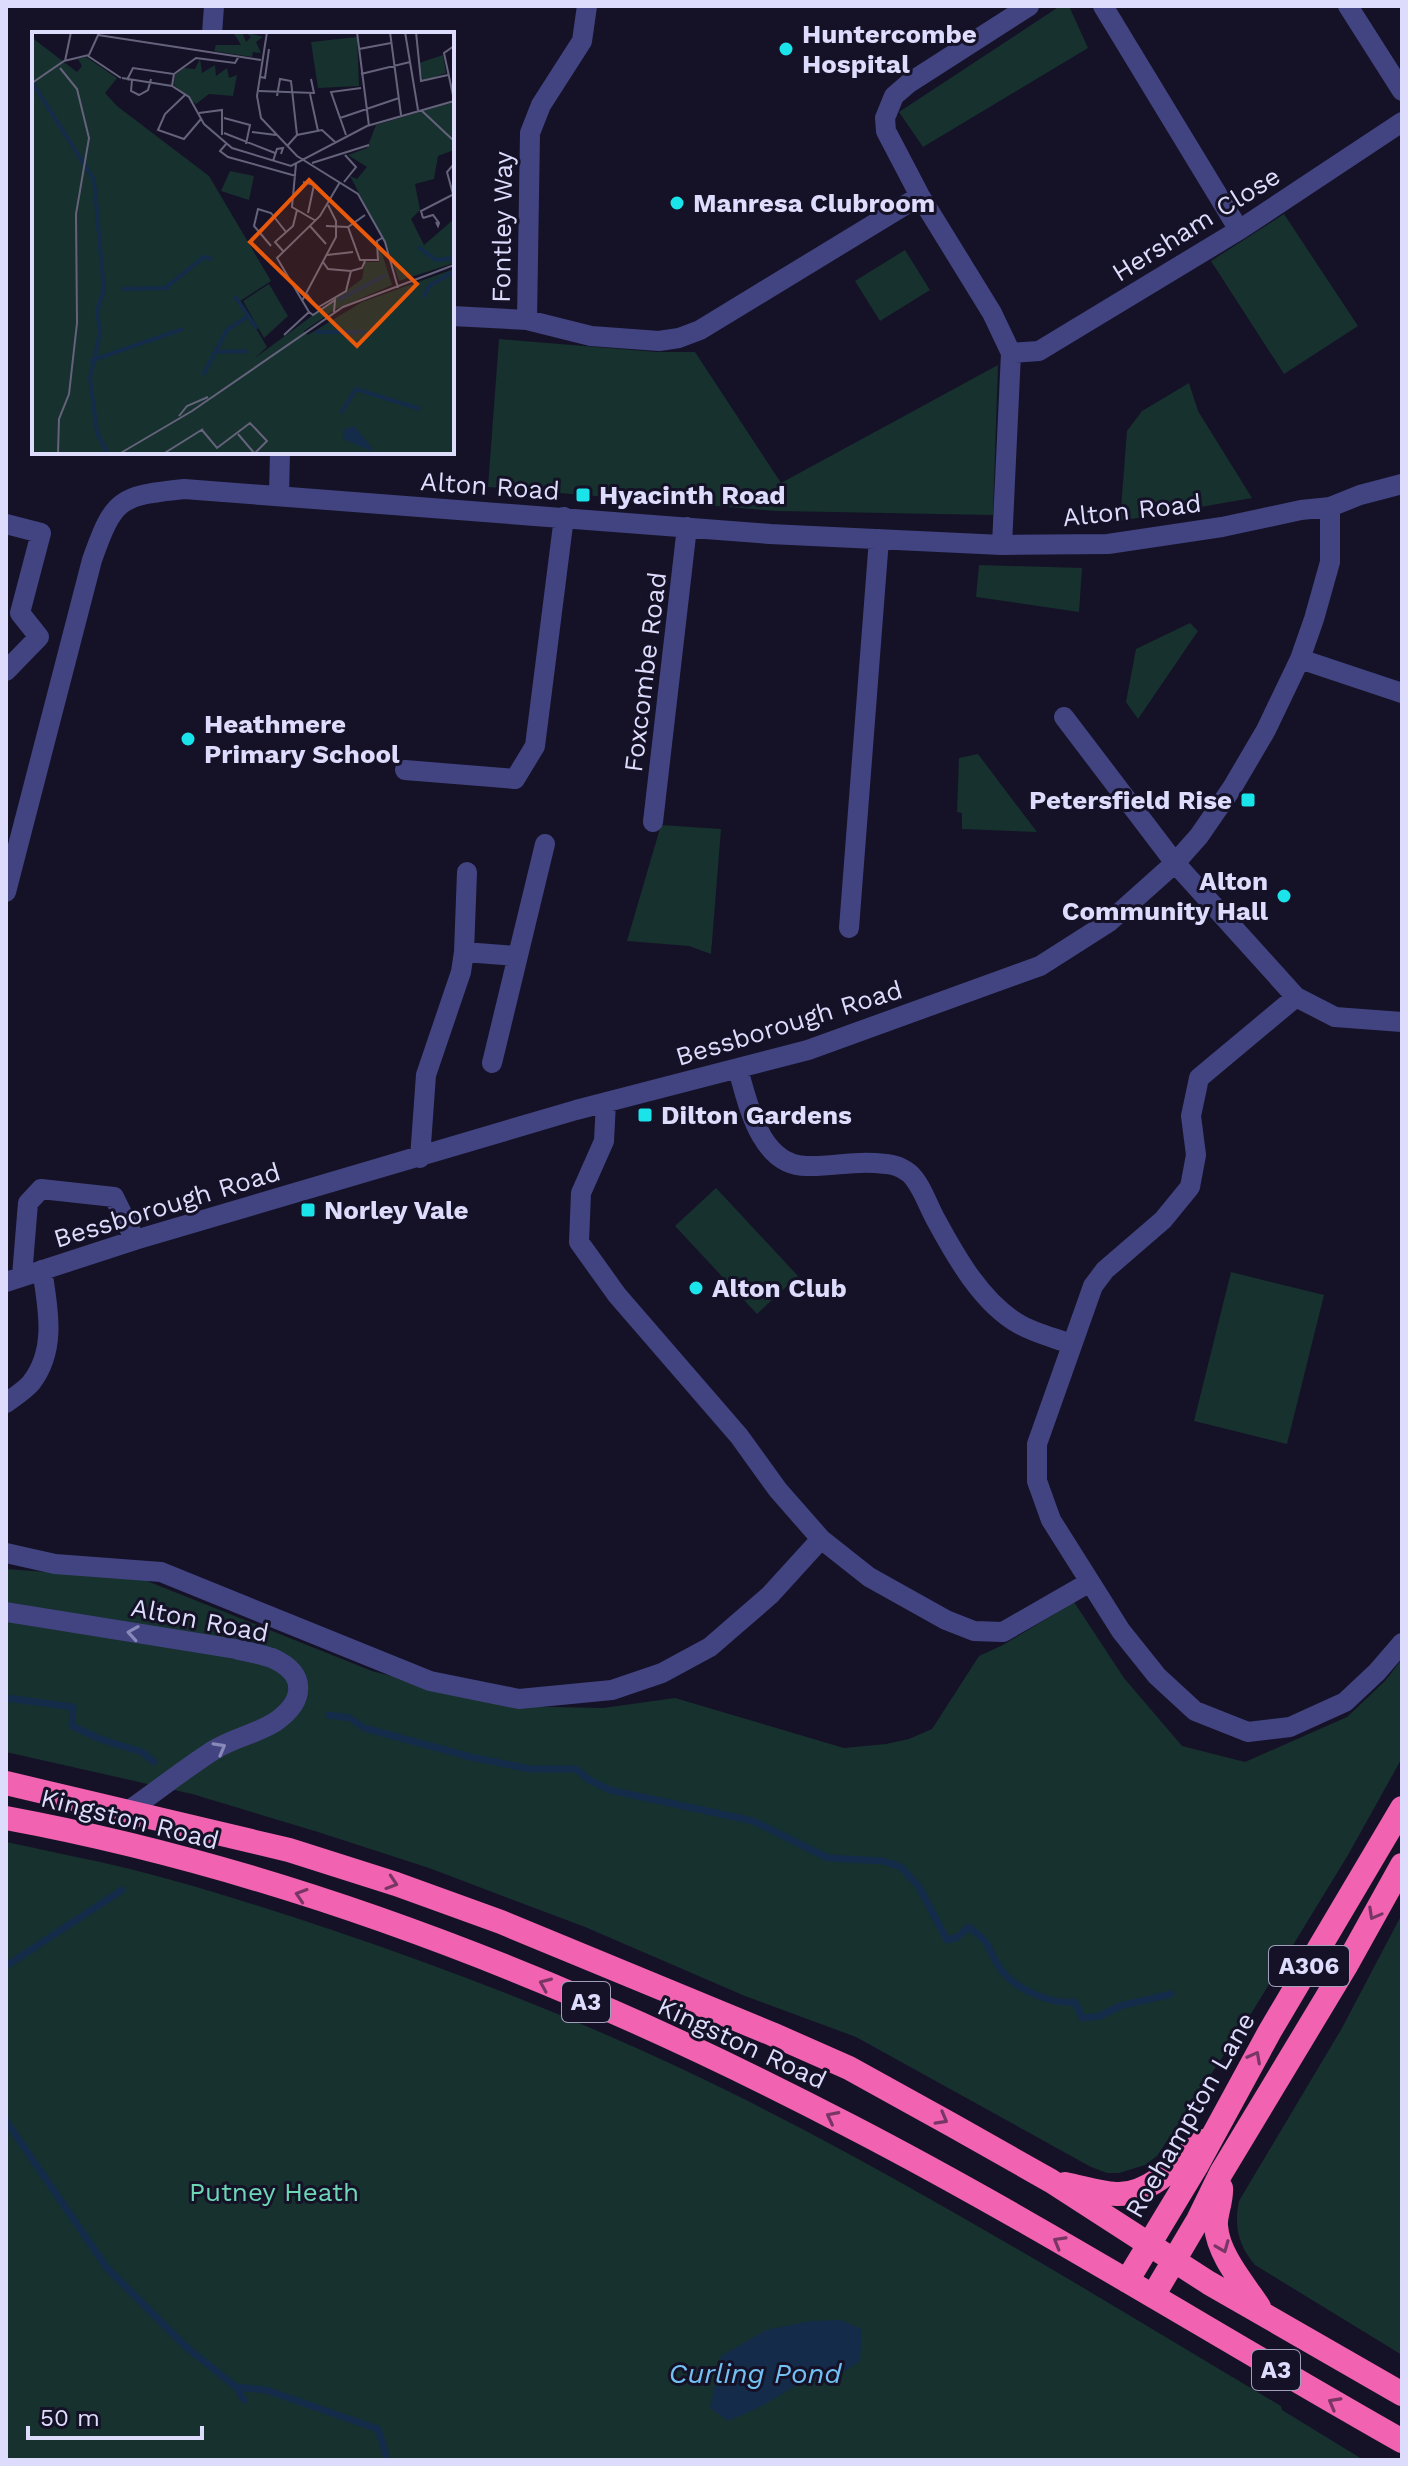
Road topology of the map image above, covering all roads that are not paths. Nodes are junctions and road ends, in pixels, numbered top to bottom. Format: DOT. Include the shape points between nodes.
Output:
graph roads {
  1 [pos="214,6"];
  2 [pos="587,6"];
  3 [pos="1029,6"];
  4 [pos="1103,6"];
  5 [pos="1348,6"];
  6 [pos="212,32"];
  7 [pos="1402,91"];
  8 [pos="1402,122"];
  9 [pos="920,196"];
  10 [pos="1239,230"];
  11 [pos="454,316"];
  12 [pos="527,320"];
  13 [pos="1011,353"];
  14 [pos="280,454"];
  15 [pos="1402,484"];
  16 [pos="279,497"];
  17 [pos="1330,507"];
  18 [pos="564,517"];
  19 [pos="6,524"];
  20 [pos="687,527"];
  21 [pos="879,539"];
  22 [pos="1002,545"];
  23 [pos="39,637"];
  24 [pos="71,646"];
  25 [pos="1300,659"];
  26 [pos="6,671"];
  27 [pos="1402,693"];
  28 [pos="1064,717"];
  29 [pos="405,770"];
  30 [pos="653,822"];
  31 [pos="545,844"];
  32 [pos="1175,863"];
  33 [pos="467,872"];
  34 [pos="6,892"];
  35 [pos="849,928"];
  36 [pos="464,952"];
  37 [pos="518,956"];
  38 [pos="1296,997"];
  39 [pos="1402,1022"];
  40 [pos="492,1063"];
  41 [pos="738,1069"];
  42 [pos="606,1102"];
  43 [pos="420,1158"];
  44 [pos="135,1240"];
  45 [pos="23,1276"];
  46 [pos="1071,1344"];
  47 [pos="6,1403"];
  48 [pos="821,1539"];
  49 [pos="6,1553"];
  50 [pos="1090,1582"];
  51 [pos="6,1612"];
  52 [pos="1402,1643"];
  53 [pos="6,1783"];
  54 [pos="1402,1808"];
  55 [pos="128,1811"];
  56 [pos="6,1818"];
  57 [pos="1402,1865"];
  58 [pos="1219,2126"];
  59 [pos="1221,2173"];
  60 [pos="1051,2181"];
  61 [pos="1148,2244"];
  62 [pos="1175,2260"];
  63 [pos="1127,2281"];
  64 [pos="1153,2296"];
  65 [pos="1261,2312"];
  66 [pos="1402,2394"];
  67 [pos="1402,2441"];
  1 -- 6 [label="street"];
  2 -- 12 [label="street, Fontley Way" via="582,41 541,105 530,133"];
  3 -- 9 [label="street" via="894,96 886,131"];
  4 -- 10 [label="street"];
  5 -- 7 [label="street"];
  8 -- 10 [label="street, Hersham Close"];
  9 -- 12 [label="street" via="679,338 591,336"];
  9 -- 13 [label="street"];
  10 -- 13 [label="street, Hersham Close" via="1039,351"];
  11 -- 12 [label="street"];
  13 -- 22 [label="street"];
  14 -- 16 [label="street"];
  15 -- 17 [label="street, Alton Road"];
  16 -- 18 [label="street, Alton Road"];
  16 -- 24 [label="street, Alton Road" via="184,489 144,493 123,502 107,519 92,560"];
  17 -- 22 [label="street, Alton Road" via="1108,544"];
  17 -- 25 [label="street, Bessborough Road" via="1330,562"];
  18 -- 20 [label="street, Alton Road"];
  18 -- 29 [label="street" via="535,746 515,779"];
  19 -- 23 [label="street" via="41,533 20,613"];
  20 -- 21 [label="street, Alton Road"];
  20 -- 30 [label="street, Foxcombe Road"];
  21 -- 22 [label="street, Alton Road"];
  21 -- 35 [label="street"];
  23 -- 24 [label="street"];
  23 -- 26 [label="street"];
  24 -- 34 [label="street, Alton Road"];
  25 -- 27 [label="street"];
  25 -- 32 [label="street, Bessborough Road" via="1232,788"];
  28 -- 32 [label="street"];
  31 -- 37 [label="street"];
  32 -- 38 [label="street"];
  32 -- 41 [label="street, Bessborough Road" via="1109,922 1040,966 822,1045"];
  33 -- 36 [label="street"];
  36 -- 37 [label="street"];
  36 -- 43 [label="street" via="426,1075"];
  37 -- 40 [label="street"];
  38 -- 39 [label="street" via="1335,1017"];
  38 -- 46 [label="street" via="1199,1078 1191,1116 1196,1155 1190,1187 1163,1220 1105,1270 1093,1286"];
  41 -- 42 [label="street, Bessborough Road"];
  41 -- 46 [label="street" via="753,1119 780,1157 804,1167 897,1165 912,1175 974,1281 995,1304 1020,1325"];
  42 -- 43 [label="street, Bessborough Road"];
  42 -- 48 [label="street" via="604,1141 581,1193 579,1242 617,1295"];
  43 -- 44 [label="street, Bessborough Road"];
  44 -- 45 [label="street, Bessborough Road"];
  44 -- 45 [label="street" via="114,1197 41,1189 28,1203"];
  45 -- 47 [label="street" via="50,1328 44,1360 30,1384"];
  46 -- 50 [label="street" via="1037,1444 1037,1481 1051,1520"];
  48 -- 49 [label="street" via="770,1595 710,1647 662,1673 612,1690 519,1699 430,1681 161,1572 55,1564"];
  48 -- 50 [label="street" via="869,1577 974,1631 1003,1632"];
  50 -- 52 [label="street" via="1157,1676 1195,1711 1248,1732 1290,1727 1345,1702"];
  55 -- 51 [label="street, Alton Road, one-way" via="214,1750 275,1721 300,1694 298,1681 272,1658 236,1649"];
  53 -- 55 [label="highway, Kingston Road / A3"];
  58 -- 54 [label="highway, Roehampton Lane / A306, one-way"];
  55 -- 60 [label="highway, Kingston Road / A3, one-way" via="289,1850 501,1922 849,2068"];
  63 -- 56 [label="highway, Kingston Road / A3, one-way" via="829,2115 540,1982 398,1926 251,1878"];
  57 -- 59 [label="highway, A306, one-way"];
  58 -- 60 [label="highway, A306" via="1179,2163 1137,2190 1118,2194"];
  58 -- 61 [label="highway, Roehampton Lane / A306"];
  59 -- 62 [label="highway, A306"];
  59 -- 65 [label="highway, A306, one-way" via="1218,2236"];
  60 -- 61 [label="highway, Kingston Road / A3"];
  61 -- 62 [label="highway, Kingston Road / A3"];
  61 -- 63 [label="highway, A306"];
  62 -- 64 [label="highway, A306"];
  62 -- 65 [label="highway, Kingston Road / A3"];
  63 -- 64 [label="highway, Kingston Road / A3"];
  67 -- 64 [label="highway, Kingston Road / A3, one-way"];
  65 -- 66 [label="highway, Kingston Road / A3"];
}
